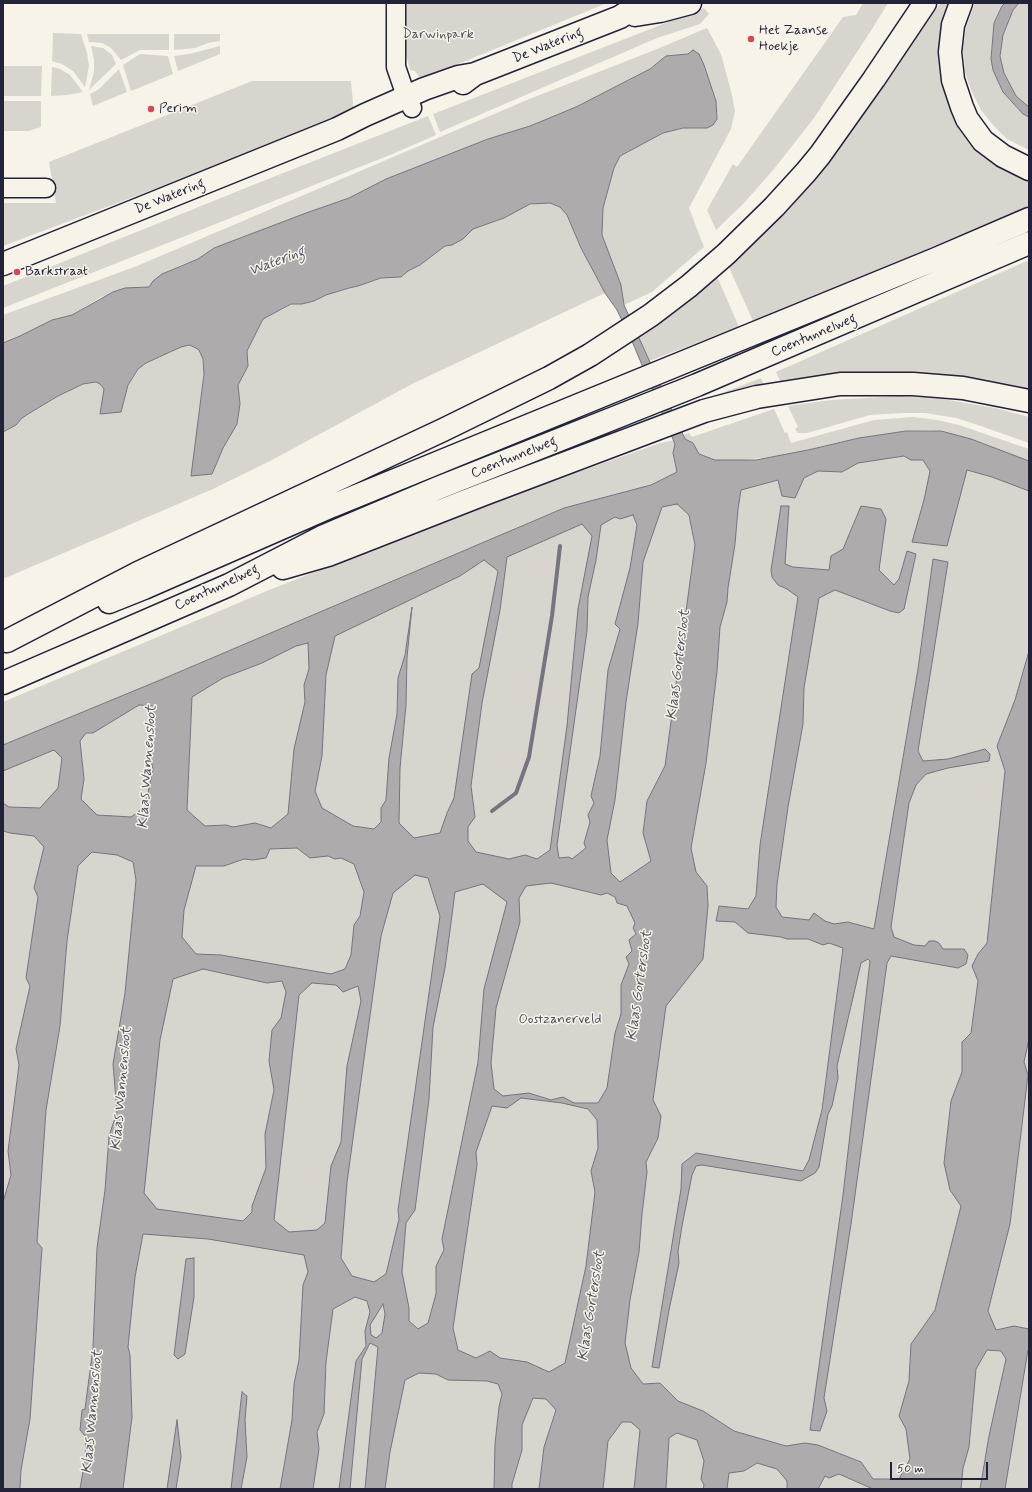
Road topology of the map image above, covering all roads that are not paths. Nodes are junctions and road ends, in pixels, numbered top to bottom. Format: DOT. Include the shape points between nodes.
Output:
graph roads {
  1 [pos="396,3"];
  2 [pos="650,3"];
  3 [pos="690,3"];
  4 [pos="961,3"];
  5 [pos="919,8"];
  6 [pos="620,17"];
  7 [pos="409,102"];
  8 [pos="1029,169"];
  9 [pos="3,188"];
  10 [pos="46,188"];
  11 [pos="1029,219"];
  12 [pos="1029,243"];
  13 [pos="3,264"];
  14 [pos="1029,401"];
  15 [pos="229,584"];
  16 [pos="5,641"];
  17 [pos="3,683"];
  1 -- 7 [label="street" via="396,67"];
  2 -- 6 [label="main road, De Watering" via="632,9"];
  3 -- 6 [label="main road, De Watering"];
  4 -- 8 [label="main road" via="953,25 950,52 953,80 962,107 967,119 984,141 1003,156"];
  5 -- 16 [label="main road" via="874,79 820,155 774,207 726,254 651,315 549,378 138,573"];
  6 -- 7 [label="main road, De Watering" via="476,74 458,77"];
  7 -- 13 [label="main road, De Watering" via="365,115 337,130"];
  9 -- 10 [label="street"];
  11 -- 16 [label="main road, Coentunnelweg" via="332,506 144,588"];
  12 -- 15 [label="main road, Coentunnelweg" via="697,385 322,537"];
  14 -- 15 [label="main road" via="963,388 913,384 840,384 757,397 704,411 328,555"];
  15 -- 17 [label="main road, Coentunnelweg"];
}
